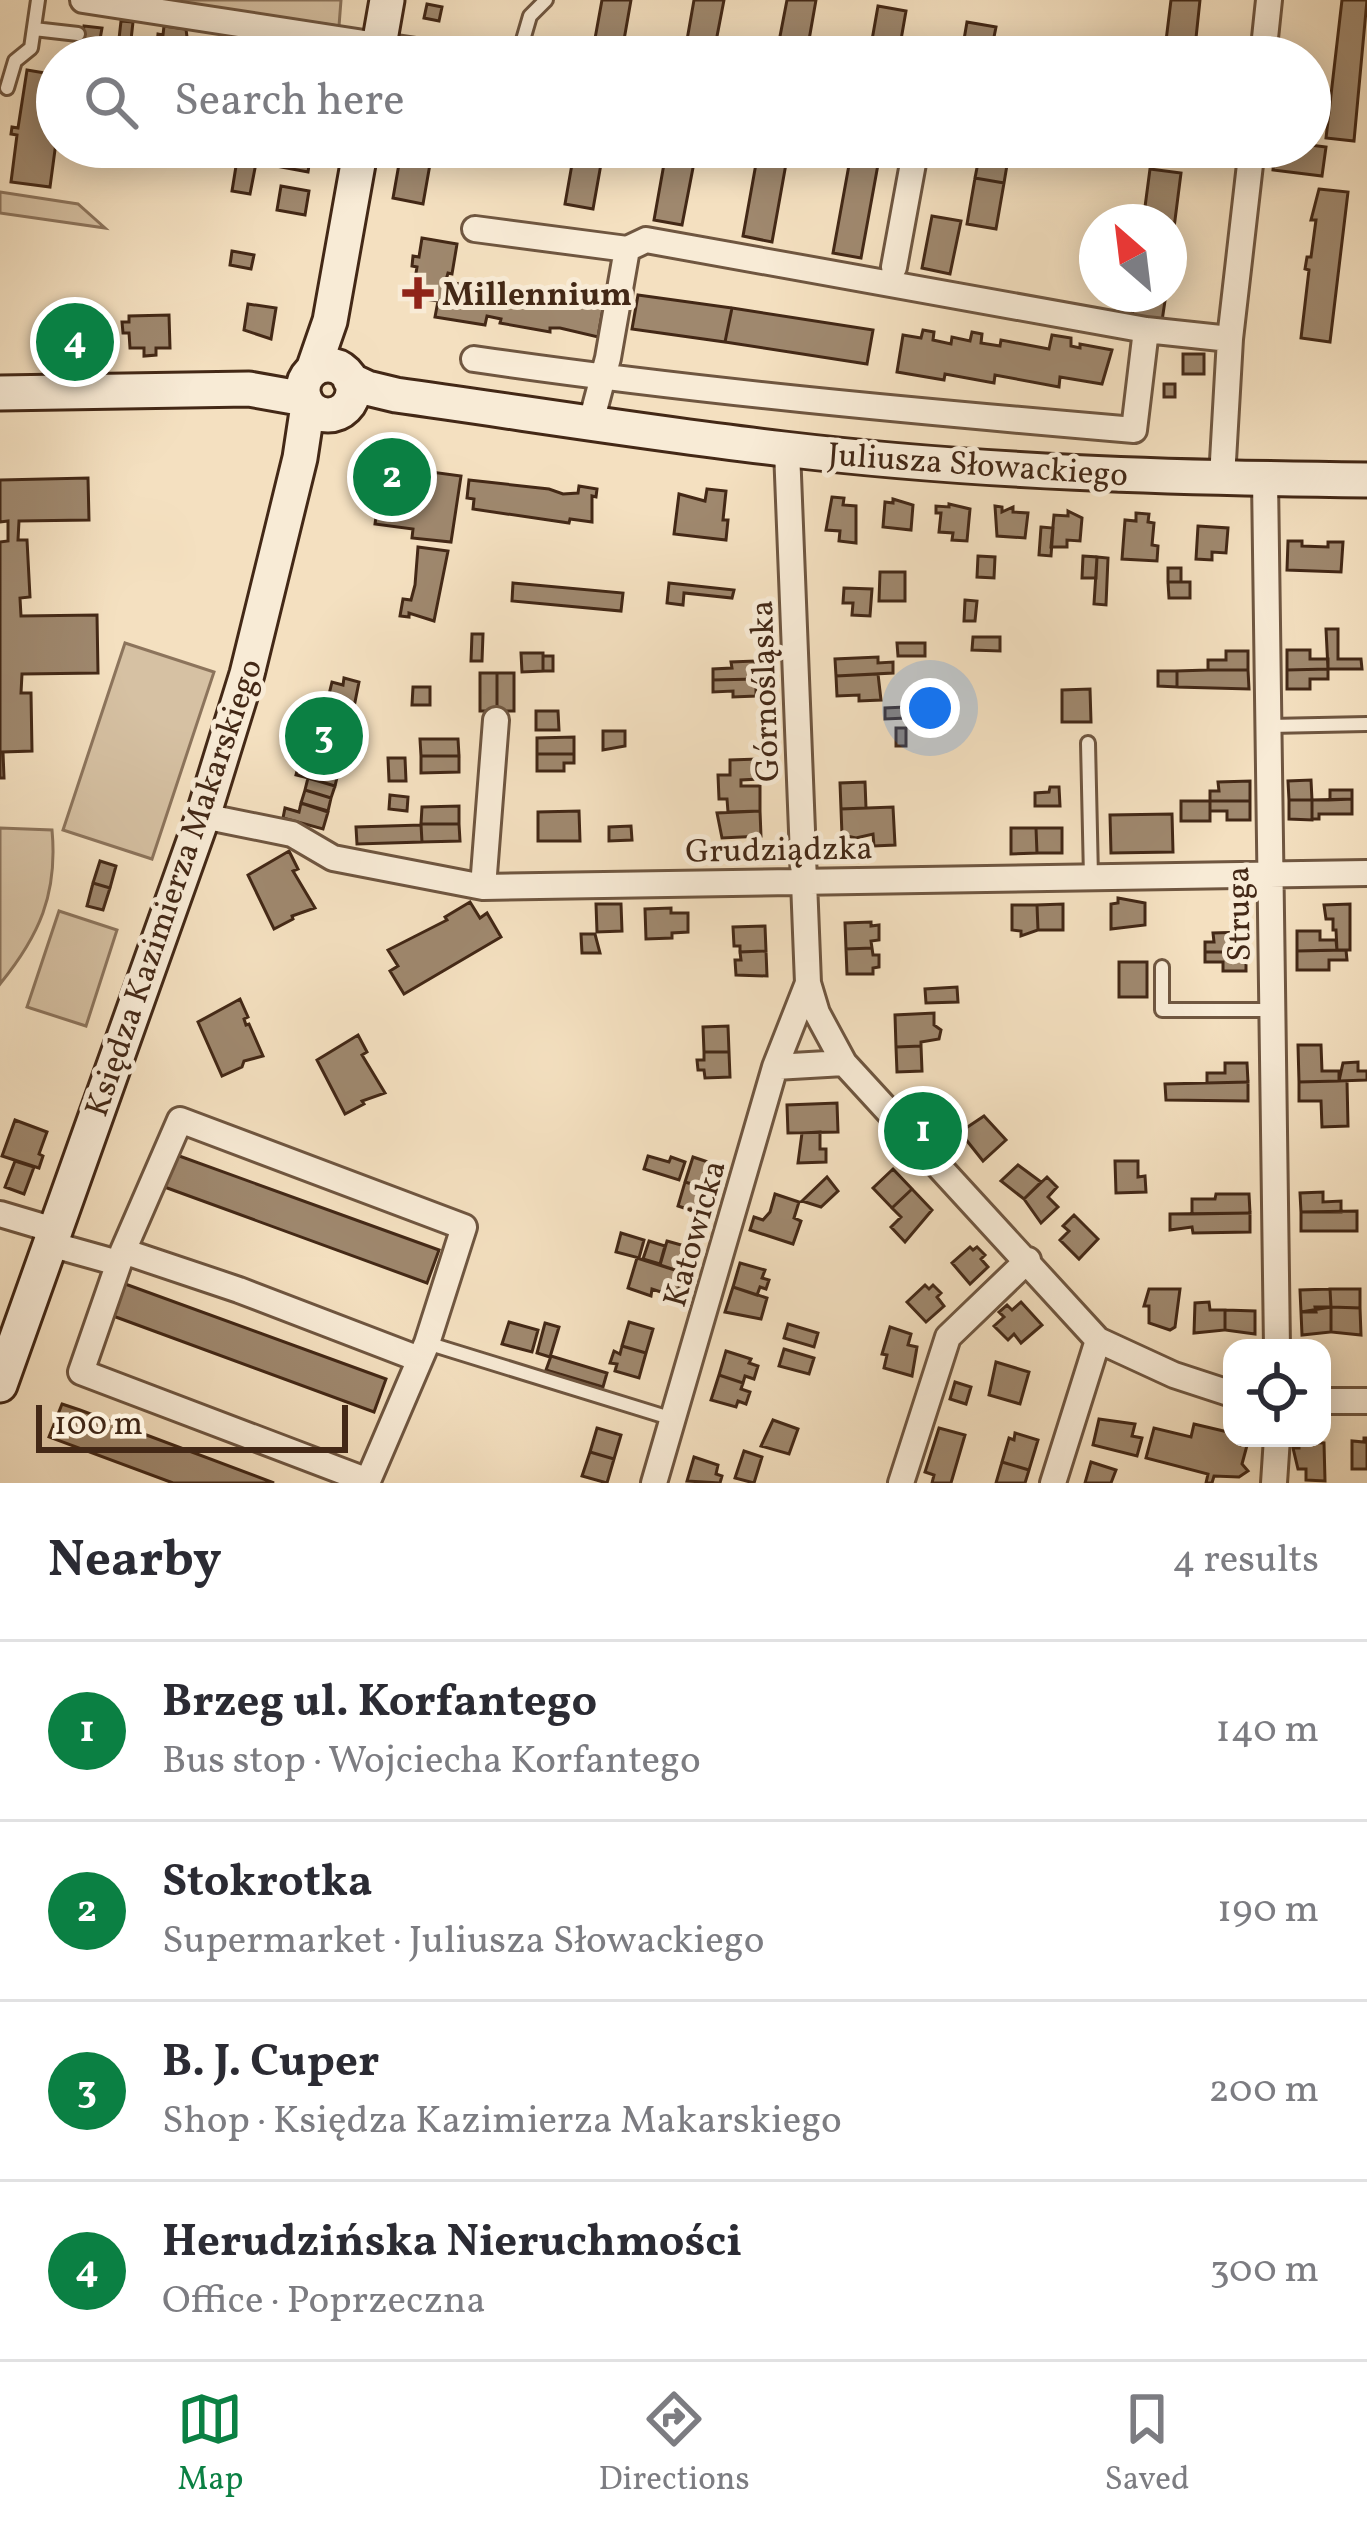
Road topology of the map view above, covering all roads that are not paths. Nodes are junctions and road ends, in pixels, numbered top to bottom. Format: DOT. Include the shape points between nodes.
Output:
graph roads {
  1 [pos="38,0"];
  2 [pos="83,0"];
  3 [pos="387,0"];
  4 [pos="546,0"];
  5 [pos="1269,0"];
  6 [pos="34,29"];
  7 [pos="78,34"];
  8 [pos="295,36"];
  9 [pos="381,36"];
  10 [pos="524,36"];
  11 [pos="1265,36"];
  12 [pos="7,88"];
  13 [pos="357,168"];
  14 [pos="912,168"];
  15 [pos="1250,168"];
  16 [pos="475,229"];
  17 [pos="627,249"];
  18 [pos="895,267"];
  19 [pos="1146,330"];
  20 [pos="1230,339"];
  21 [pos="474,359"];
  22 [pos="601,378"];
  23 [pos="325,390"];
  24 [pos="0,393"];
  25 [pos="591,422"];
  26 [pos="787,450"];
  27 [pos="1222,478"];
  28 [pos="1265,479"];
  29 [pos="1367,480"];
  30 [pos="496,720"];
  31 [pos="1367,724"];
  32 [pos="1267,726"];
  33 [pos="1088,743"];
  34 [pos="203,816"];
  35 [pos="1367,873"];
  36 [pos="1269,875"];
  37 [pos="1091,877"];
  38 [pos="802,880"];
  39 [pos="483,887"];
  40 [pos="1162,967"];
  41 [pos="808,983"];
  42 [pos="1270,1010"];
  43 [pos="844,1063"];
  44 [pos="775,1067"];
  45 [pos="0,1214"];
  46 [pos="52,1237"];
  47 [pos="121,1257"];
  48 [pos="1028,1260"];
  49 [pos="1277,1339"];
  50 [pos="1098,1340"];
  51 [pos="423,1351"];
  52 [pos="0,1385"];
  53 [pos="1223,1391"];
  54 [pos="1331,1401"];
  55 [pos="1367,1401"];
  56 [pos="674,1419"];
  57 [pos="1276,1447"];
  58 [pos="368,1482"];
  59 [pos="654,1483"];
  60 [pos="901,1483"];
  61 [pos="1053,1483"];
  62 [pos="1274,1483"];
  1 -- 6 [label="lane"];
  2 -- 8 [label="street"];
  3 -- 9 [label="street"];
  4 -- 10 [label="lane"];
  5 -- 11 [label="street"];
  6 -- 7 [label="lane"];
  6 -- 12 [label="lane"];
  13 -- 23 [label="street, Księdza Kazimierza Makarskiego"];
  14 -- 18 [label="street"];
  15 -- 20 [label="street"];
  16 -- 17 [label="street"];
  17 -- 19 [label="street" via="646,240"];
  17 -- 22 [label="street"];
  19 -- 20 [label="street"];
  19 -- 22 [label="street" via="1134,430"];
  20 -- 27 [label="street"];
  21 -- 22 [label="street"];
  22 -- 25 [label="street"];
  23 -- 24 [label="street, Juliusza Słowackiego"];
  23 -- 25 [label="street, Juliusza Słowackiego"];
  23 -- 34 [label="street, Księdza Kazimierza Makarskiego"];
  25 -- 26 [label="street, Juliusza Słowackiego"];
  26 -- 27 [label="street, Juliusza Słowackiego"];
  26 -- 38 [label="street, Górnośląska"];
  27 -- 28 [label="street, Juliusza Słowackiego"];
  28 -- 29 [label="street, Juliusza Słowackiego"];
  28 -- 32 [label="street, Struga"];
  30 -- 39 [label="street"];
  31 -- 32 [label="lane"];
  32 -- 36 [label="street, Struga"];
  33 -- 37 [label="lane"];
  34 -- 39 [label="street, Grudziądzka" via="292,834 334,858"];
  34 -- 46 [label="street, Księdza Kazimierza Makarskiego"];
  35 -- 36 [label="street, Grudziądzka"];
  36 -- 37 [label="street, Grudziądzka"];
  36 -- 42 [label="street, Struga"];
  37 -- 38 [label="street, Grudziądzka"];
  38 -- 39 [label="street, Grudziądzka"];
  38 -- 41 [label="street, Górnośląska"];
  40 -- 42 [label="lane" via="1162,1010"];
  41 -- 43 [label="street"];
  41 -- 44 [label="street, Górnośląska"];
  42 -- 49 [label="street, Struga"];
  43 -- 44 [label="street"];
  43 -- 48 [label="street"];
  44 -- 56 [label="street, Katowicka"];
  45 -- 46 [label="street"];
  46 -- 47 [label="street"];
  46 -- 52 [label="street, Księdza Kazimierza Makarskiego"];
  47 -- 51 [label="street"];
  47 -- 51 [label="street" via="180,1120 464,1228"];
  47 -- 58 [label="street" via="82,1372"];
  48 -- 50 [label="street"];
  48 -- 60 [label="street" via="948,1337"];
  50 -- 53 [label="street"];
  50 -- 61 [label="street"];
  51 -- 56 [label="lane"];
  51 -- 58 [label="street"];
  54 -- 55 [label="street"];
  56 -- 59 [label="street, Katowicka"];
  57 -- 62 [label="street"];
}
